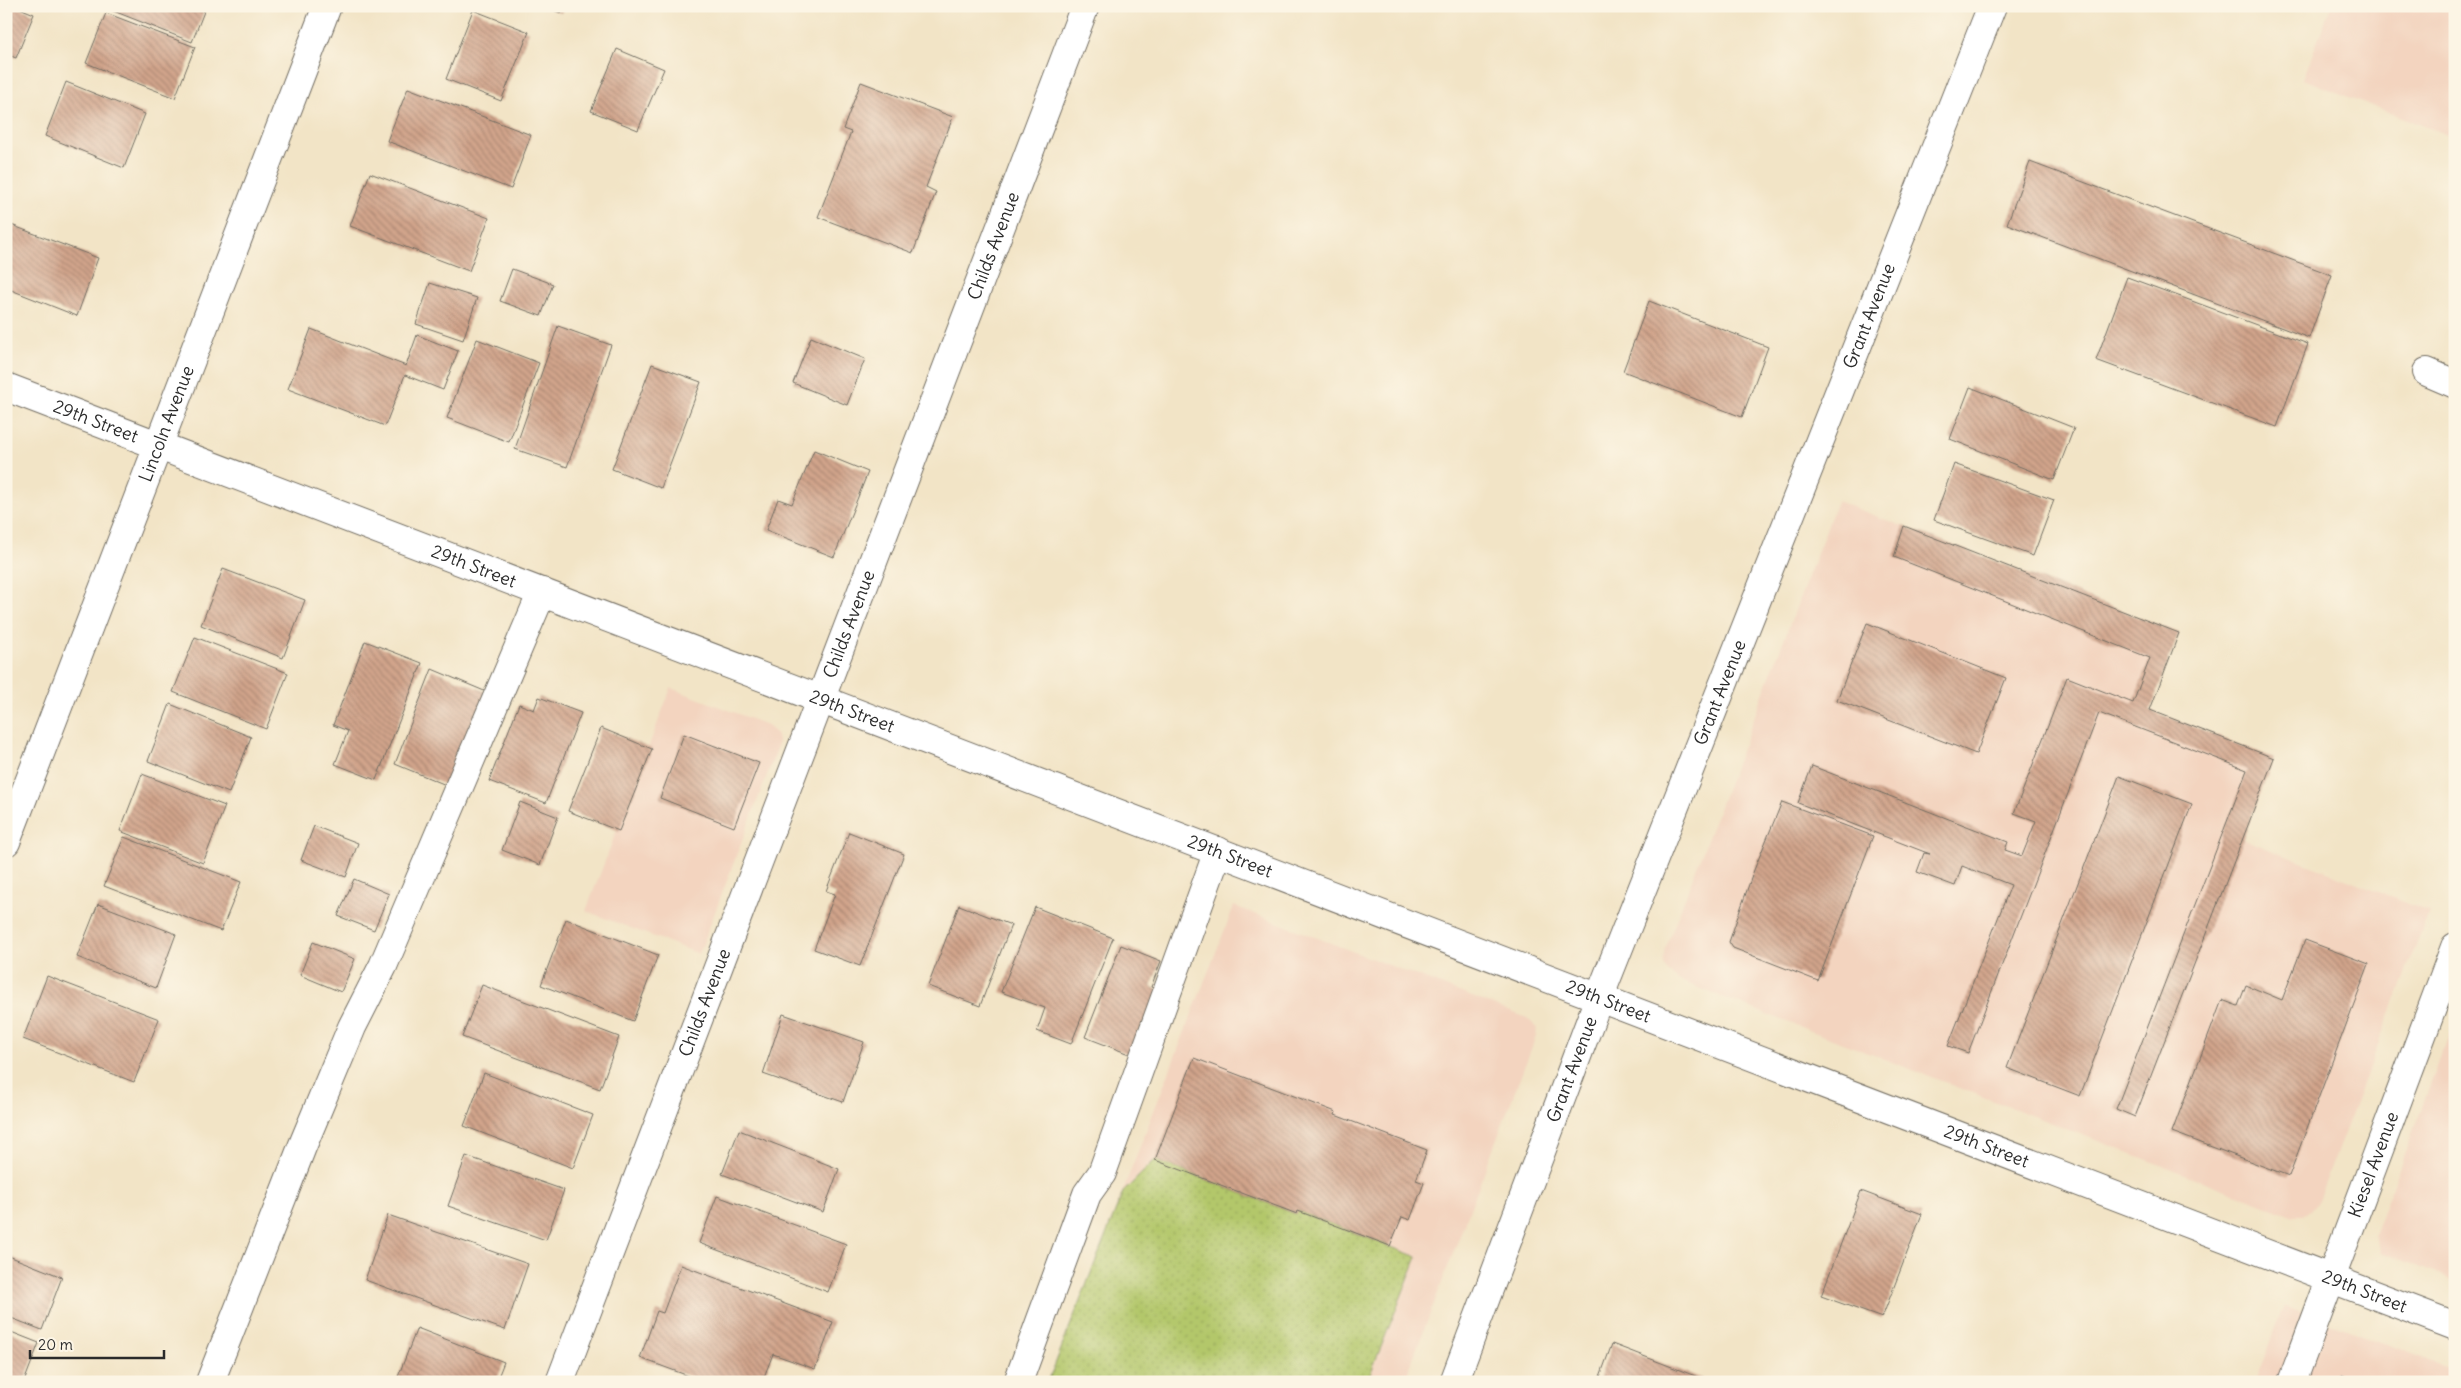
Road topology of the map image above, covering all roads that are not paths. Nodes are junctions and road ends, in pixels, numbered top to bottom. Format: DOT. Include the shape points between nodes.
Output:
graph roads {
  1 [pos="327,6"];
  2 [pos="1085,6"];
  3 [pos="1992,6"];
  4 [pos="2427,372"];
  5 [pos="2455,384"];
  6 [pos="6,387"];
  7 [pos="158,445"];
  8 [pos="542,592"];
  9 [pos="820,699"];
  10 [pos="6,842"];
  11 [pos="1218,852"];
  12 [pos="2455,947"];
  13 [pos="1599,998"];
  14 [pos="2330,1278"];
  15 [pos="2455,1326"];
  16 [pos="210,1382"];
  17 [pos="560,1382"];
  18 [pos="1018,1382"];
  19 [pos="1454,1382"];
  20 [pos="2292,1382"];
  1 -- 7 [label="street, Lincoln Avenue"];
  2 -- 9 [label="street, Childs Avenue"];
  3 -- 13 [label="street, Grant Avenue"];
  4 -- 5 [label="street"];
  6 -- 7 [label="street, 29th Street"];
  7 -- 8 [label="street, 29th Street"];
  7 -- 10 [label="street, Lincoln Avenue"];
  8 -- 9 [label="street, 29th Street"];
  8 -- 16 [label="street" via="412,900 342,1053"];
  9 -- 11 [label="street, 29th Street"];
  9 -- 17 [label="street, Childs Avenue"];
  11 -- 13 [label="street, 29th Street"];
  11 -- 18 [label="street" via="1102,1173 1087,1194"];
  12 -- 14 [label="street, Kiesel Avenue"];
  13 -- 14 [label="street, 29th Street"];
  13 -- 19 [label="street, Grant Avenue"];
  14 -- 15 [label="street, 29th Street"];
  14 -- 20 [label="street, Kiesel Avenue"];
}
